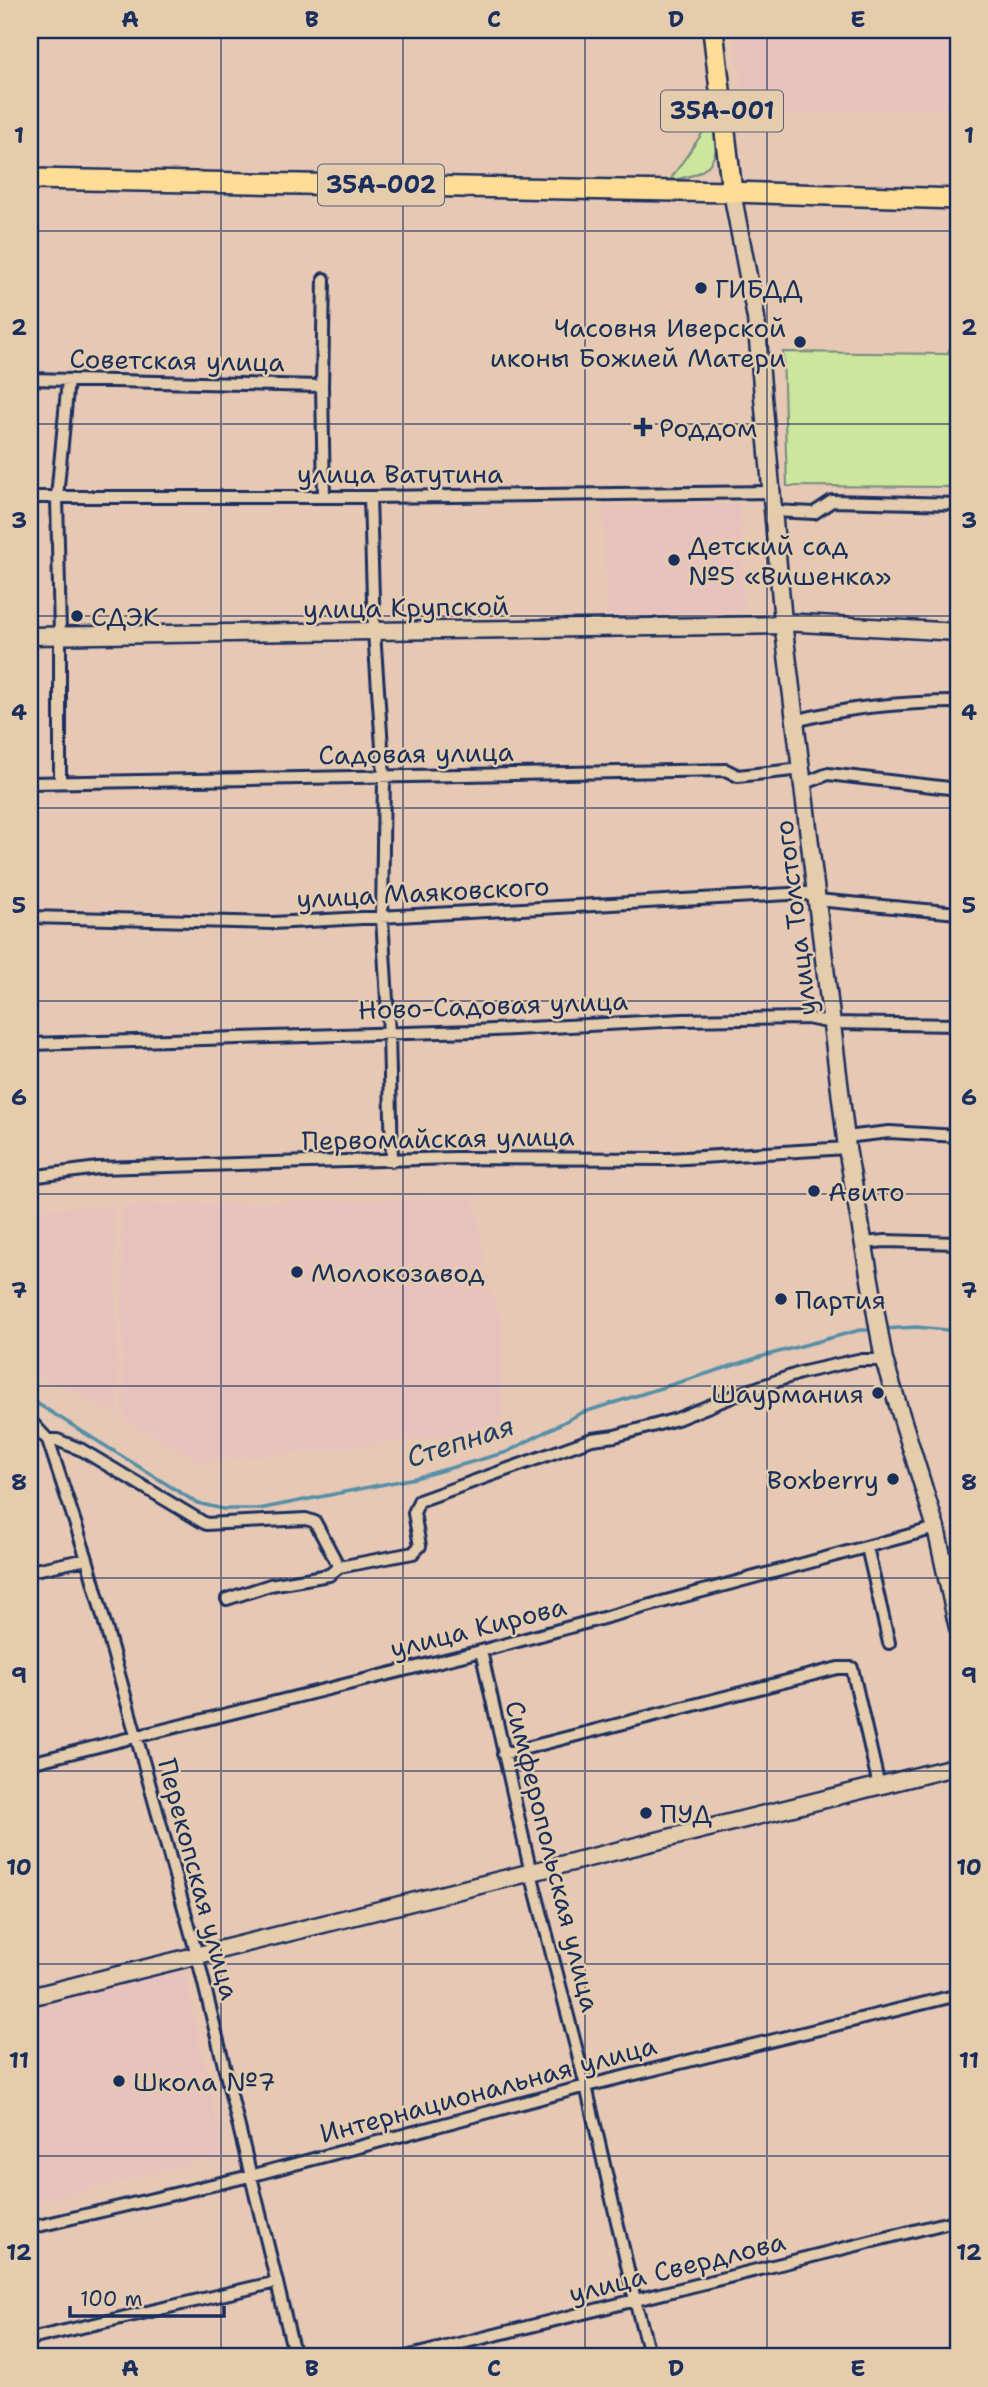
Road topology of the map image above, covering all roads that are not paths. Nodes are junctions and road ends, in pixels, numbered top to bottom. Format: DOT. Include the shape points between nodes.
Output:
graph roads {
  1 [pos="713,30"];
  2 [pos="30,179"];
  3 [pos="732,192"];
  4 [pos="958,199"];
  5 [pos="324,279"];
  6 [pos="30,379"];
  7 [pos="68,380"];
  8 [pos="322,386"];
  9 [pos="772,492"];
  10 [pos="30,497"];
  11 [pos="58,497"];
  12 [pos="324,497"];
  13 [pos="370,497"];
  14 [pos="958,504"];
  15 [pos="774,511"];
  16 [pos="784,624"];
  17 [pos="374,632"];
  18 [pos="958,632"];
  19 [pos="60,635"];
  20 [pos="30,636"];
  21 [pos="958,702"];
  22 [pos="795,721"];
  23 [pos="384,776"];
  24 [pos="802,777"];
  25 [pos="60,782"];
  26 [pos="30,783"];
  27 [pos="958,789"];
  28 [pos="817,900"];
  29 [pos="958,913"];
  30 [pos="30,917"];
  31 [pos="382,918"];
  32 [pos="832,1023"];
  33 [pos="958,1025"];
  34 [pos="389,1033"];
  35 [pos="30,1044"];
  36 [pos="958,1136"];
  37 [pos="846,1142"];
  38 [pos="392,1161"];
  39 [pos="30,1177"];
  40 [pos="958,1243"];
  41 [pos="864,1244"];
  42 [pos="883,1356"];
  43 [pos="30,1424"];
  44 [pos="48,1440"];
  45 [pos="936,1528"];
  46 [pos="867,1547"];
  47 [pos="87,1559"];
  48 [pos="339,1567"];
  49 [pos="30,1571"];
  50 [pos="227,1599"];
  51 [pos="958,1628"];
  52 [pos="889,1643"];
  53 [pos="481,1651"];
  54 [pos="137,1736"];
  55 [pos="503,1754"];
  56 [pos="30,1763"];
  57 [pos="958,1766"];
  58 [pos="879,1786"];
  59 [pos="531,1873"];
  60 [pos="197,1955"];
  61 [pos="958,1995"];
  62 [pos="30,1997"];
  63 [pos="586,2086"];
  64 [pos="250,2176"];
  65 [pos="958,2220"];
  66 [pos="30,2228"];
  67 [pos="277,2283"];
  68 [pos="635,2301"];
  69 [pos="30,2339"];
  70 [pos="295,2357"];
  71 [pos="406,2357"];
  72 [pos="650,2357"];
  1 -- 3 [label="highway, 35А-001"];
  2 -- 3 [label="highway, 35А-002"];
  3 -- 4 [label="highway, 35А-002"];
  3 -- 9 [label="main road, улица Толстого" via="756,318"];
  5 -- 8 [label="street"];
  6 -- 7 [label="street, Советская улица"];
  7 -- 8 [label="street, Советская улица"];
  7 -- 11 [label="street"];
  8 -- 12 [label="street"];
  9 -- 13 [label="street, улица Ватутина"];
  9 -- 15 [label="main road, улица Толстого"];
  10 -- 11 [label="street, улица Ватутина"];
  11 -- 12 [label="street, улица Ватутина"];
  11 -- 19 [label="street"];
  12 -- 13 [label="street, улица Ватутина"];
  13 -- 17 [label="street"];
  14 -- 15 [label="street" via="832,501 814,513"];
  15 -- 16 [label="main road, улица Толстого"];
  16 -- 17 [label="main road, улица Крупской"];
  16 -- 18 [label="main road, улица Крупской"];
  16 -- 22 [label="main road, улица Толстого"];
  17 -- 19 [label="main road, улица Крупской"];
  17 -- 23 [label="street"];
  19 -- 20 [label="main road, улица Крупской"];
  19 -- 25 [label="street"];
  21 -- 22 [label="street" via="902,704"];
  22 -- 24 [label="main road, улица Толстого"];
  23 -- 24 [label="street, Садовая улица" via="726,770 738,776"];
  23 -- 25 [label="street, Садовая улица"];
  23 -- 31 [label="street"];
  24 -- 27 [label="street, Садовая улица" via="828,774"];
  24 -- 28 [label="main road, улица Толстого"];
  25 -- 26 [label="street, Садовая улица"];
  28 -- 29 [label="street, улица Маяковского"];
  28 -- 31 [label="street, улица Маяковского" via="806,893"];
  28 -- 32 [label="main road, улица Толстого"];
  30 -- 31 [label="street, улица Маяковского" via="273,923"];
  31 -- 34 [label="street"];
  32 -- 33 [label="street, Ново-Садовая улица"];
  32 -- 34 [label="street, Ново-Садовая улица" via="807,1018 682,1020"];
  32 -- 37 [label="main road, улица Толстого"];
  34 -- 35 [label="street, Ново-Садовая улица"];
  34 -- 38 [label="street"];
  36 -- 37 [label="street, Первомайская улица" via="889,1132"];
  37 -- 38 [label="street, Первомайская улица" via="669,1159"];
  37 -- 41 [label="main road, улица Толстого"];
  38 -- 39 [label="street, Первомайская улица" via="98,1168"];
  40 -- 41 [label="street"];
  41 -- 42 [label="main road, улица Толстого"];
  42 -- 45 [label="main road, улица Толстого"];
  42 -- 48 [label="street" via="800,1373 677,1419 592,1439 460,1485 419,1501 414,1513 420,1546 412,1553"];
  43 -- 44 [label="street"];
  44 -- 47 [label="street, Перекопская улица"];
  44 -- 48 [label="street" via="82,1450 206,1524 315,1522"];
  45 -- 46 [label="street, улица Кирова"];
  45 -- 51 [label="main road, улица Толстого"];
  46 -- 52 [label="street"];
  46 -- 53 [label="street, улица Кирова"];
  47 -- 49 [label="street"];
  47 -- 54 [label="street, Перекопская улица"];
  48 -- 50 [label="street" via="329,1575 270,1585"];
  53 -- 54 [label="street, улица Кирова"];
  53 -- 55 [label="street, Симферопольская улица"];
  54 -- 56 [label="street, улица Кирова"];
  54 -- 60 [label="street, Перекопская улица"];
  55 -- 58 [label="street" via="852,1668"];
  55 -- 59 [label="street, Симферопольская улица"];
  57 -- 58 [label="main road"];
  58 -- 59 [label="main road"];
  59 -- 60 [label="main road"];
  59 -- 63 [label="street, Симферопольская улица"];
  60 -- 62 [label="main road"];
  60 -- 64 [label="street, Перекопская улица"];
  61 -- 63 [label="street, Интернациональная улица"];
  63 -- 64 [label="street, Интернациональная улица"];
  63 -- 68 [label="street, Симферопольская улица"];
  64 -- 66 [label="street, Интернациональная улица"];
  64 -- 67 [label="street, Перекопская улица"];
  65 -- 68 [label="street, улица Свердлова"];
  67 -- 69 [label="street"];
  67 -- 70 [label="street, Перекопская улица"];
  68 -- 71 [label="street, улица Свердлова"];
  68 -- 72 [label="street, Симферопольская улица"];
}
